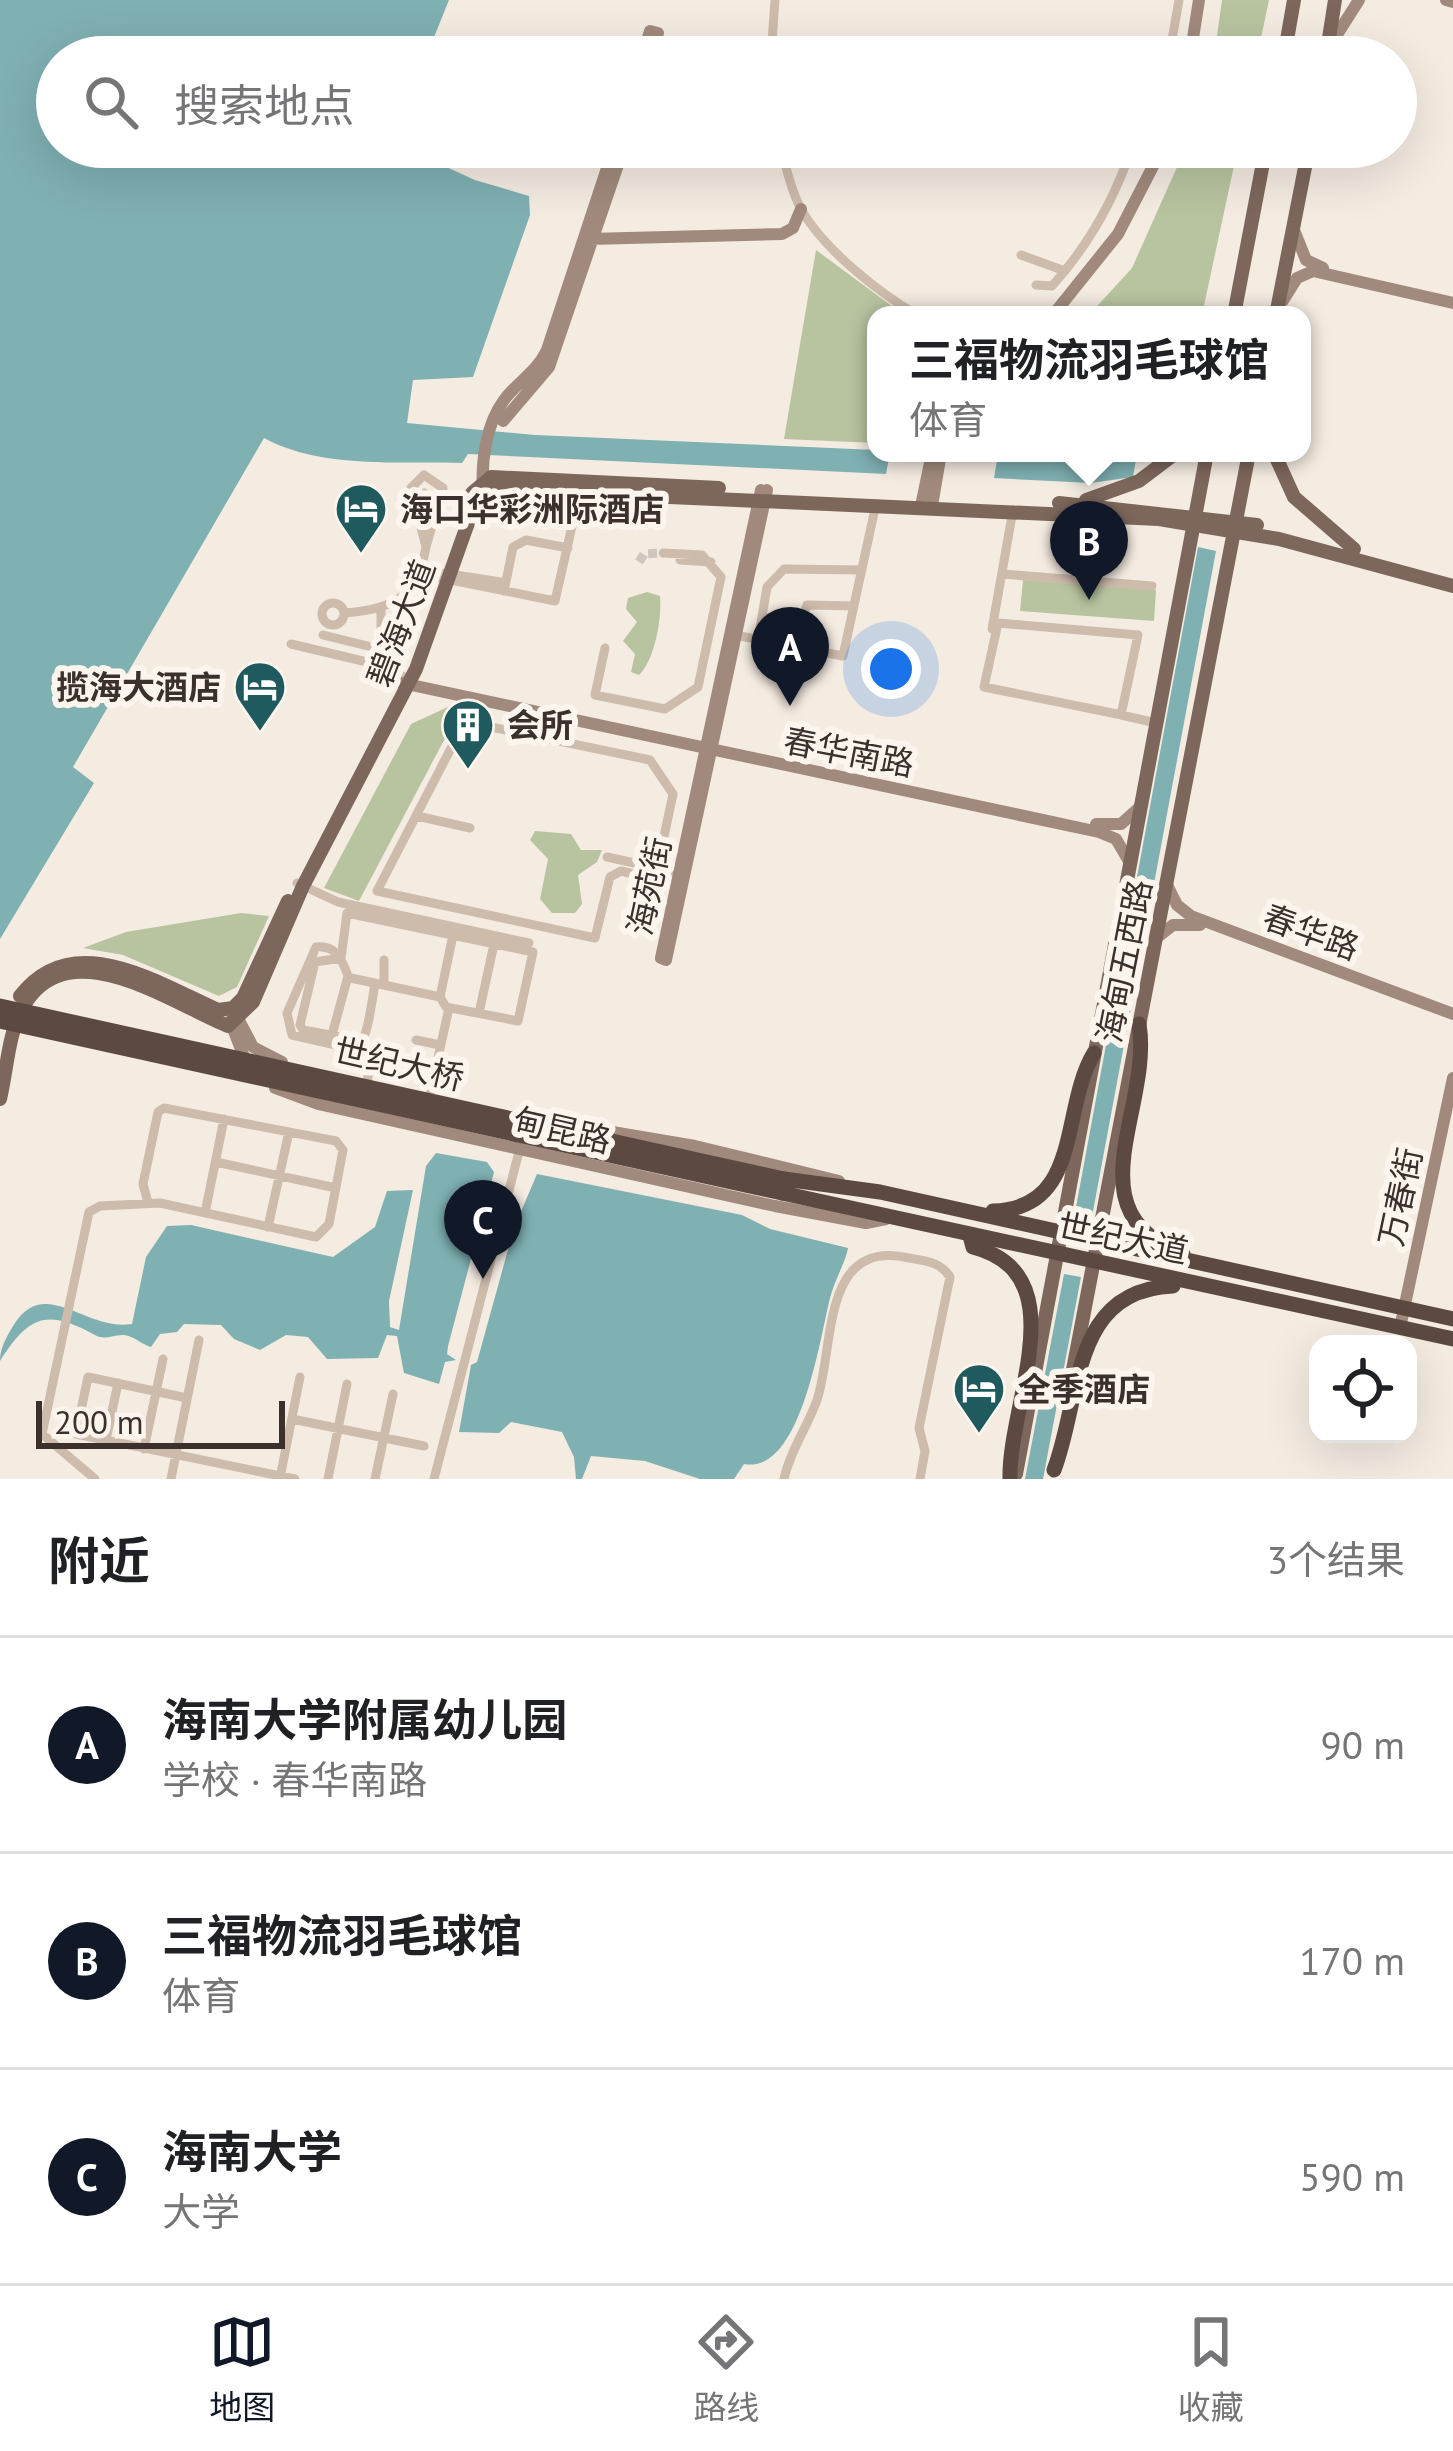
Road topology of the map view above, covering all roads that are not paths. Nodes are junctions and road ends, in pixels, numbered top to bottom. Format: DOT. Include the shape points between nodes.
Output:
graph roads {
  1 [pos="776,0"];
  2 [pos="1179,0"];
  3 [pos="1201,0"];
  4 [pos="1294,0"];
  5 [pos="1359,0"];
  6 [pos="1334,6"];
  7 [pos="773,36"];
  8 [pos="1173,36"];
  9 [pos="1195,36"];
  10 [pos="1287,36"];
  11 [pos="1328,36"];
  12 [pos="1337,36"];
  13 [pos="609,168"];
  14 [pos="616,168"];
  15 [pos="788,168"];
  16 [pos="1124,168"];
  17 [pos="1154,168"];
  18 [pos="1262,168"];
  19 [pos="1305,168"];
  20 [pos="801,209"];
  21 [pos="1294,225"];
  22 [pos="592,236"];
  23 [pos="1021,255"];
  24 [pos="1065,271"];
  25 [pos="1036,285"];
  26 [pos="1453,300"];
  27 [pos="904,306"];
  28 [pos="1063,306"];
  29 [pos="1236,306"];
  30 [pos="1279,306"];
  31 [pos="1281,306"];
  32 [pos="931,462"];
  33 [pos="939,462"];
  34 [pos="1164,462"];
  35 [pos="1205,462"];
  36 [pos="1247,462"];
  37 [pos="1278,462"];
  38 [pos="487,479"];
  39 [pos="580,491"];
  40 [pos="424,493"];
  41 [pos="763,494"];
  42 [pos="928,501"];
  43 [pos="1078,503"];
  44 [pos="876,504"];
  45 [pos="1012,510"];
  46 [pos="1194,520"];
  47 [pos="1235,526"];
  48 [pos="426,547"];
  49 [pos="568,548"];
  50 [pos="1354,549"];
  51 [pos="663,553"];
  52 [pos="680,560"];
  53 [pos="711,562"];
  54 [pos="862,570"];
  55 [pos="421,574"];
  56 [pos="1002,574"];
  57 [pos="444,578"];
  58 [pos="1453,582"];
  59 [pos="540,583"];
  60 [pos="1153,586"];
  61 [pos="504,591"];
  62 [pos="537,598"];
  63 [pos="854,606"];
  64 [pos="381,610"];
  65 [pos="344,613"];
  66 [pos="714,617"];
  67 [pos="734,628"];
  68 [pos="323,635"];
  69 [pos="758,640"];
  70 [pos="290,644"];
  71 [pos="793,647"];
  72 [pos="605,648"];
  73 [pos="380,649"];
  74 [pos="384,666"];
  75 [pos="406,681"];
  76 [pos="983,683"];
  77 [pos="1028,692"];
  78 [pos="596,695"];
  79 [pos="1121,716"];
  80 [pos="590,719"];
  81 [pos="1156,722"];
  82 [pos="709,746"];
  83 [pos="1140,806"];
  84 [pos="416,816"];
  85 [pos="470,828"];
  86 [pos="607,857"];
  87 [pos="1130,863"];
  88 [pos="658,868"];
  89 [pos="682,873"];
  90 [pos="1166,883"];
  91 [pos="300,884"];
  92 [pos="396,895"];
  93 [pos="385,913"];
  94 [pos="453,935"];
  95 [pos="1154,940"];
  96 [pos="494,944"];
  97 [pos="529,944"];
  98 [pos="340,958"];
  99 [pos="384,960"];
  100 [pos="348,976"];
  101 [pos="380,985"];
  102 [pos="440,998"];
  103 [pos="0,1006"];
  104 [pos="448,1008"];
  105 [pos="479,1013"];
  106 [pos="1453,1017"];
  107 [pos="233,1018"];
  108 [pos="0,1021"];
  109 [pos="1139,1024"];
  110 [pos="332,1035"];
  111 [pos="416,1040"];
  112 [pos="364,1041"];
  113 [pos="440,1045"];
  114 [pos="1094,1053"];
  115 [pos="0,1056"];
  116 [pos="435,1068"];
  117 [pos="325,1071"];
  118 [pos="1453,1078"];
  119 [pos="367,1081"];
  120 [pos="430,1094"];
  121 [pos="0,1099"];
  122 [pos="1453,1100"];
  123 [pos="318,1104"];
  124 [pos="518,1113"];
  125 [pos="224,1119"];
  126 [pos="289,1132"];
  127 [pos="515,1147"];
  128 [pos="216,1162"];
  129 [pos="279,1176"];
  130 [pos="783,1186"];
  131 [pos="336,1188"];
  132 [pos="860,1188"];
  133 [pos="148,1203"];
  134 [pos="205,1213"];
  135 [pos="981,1214"];
  136 [pos="886,1219"];
  137 [pos="268,1227"];
  138 [pos="1061,1232"];
  139 [pos="970,1236"];
  140 [pos="1098,1240"];
  141 [pos="1056,1254"];
  142 [pos="1094,1262"];
  143 [pos="1219,1270"];
  144 [pos="1209,1287"];
  145 [pos="1407,1309"];
  146 [pos="1453,1319"];
  147 [pos="1403,1328"];
  148 [pos="1453,1339"];
  149 [pos="200,1340"];
  150 [pos="163,1359"];
  151 [pos="300,1377"];
  152 [pos="118,1383"];
  153 [pos="347,1384"];
  154 [pos="156,1391"];
  155 [pos="393,1394"];
  156 [pos="188,1398"];
  157 [pos="292,1419"];
  158 [pos="338,1428"];
  159 [pos="383,1438"];
  160 [pos="106,1440"];
  161 [pos="424,1446"];
  162 [pos="144,1449"];
  163 [pos="176,1455"];
  164 [pos="1053,1475"];
  165 [pos="280,1478"];
  166 [pos="95,1479"];
  167 [pos="171,1479"];
  168 [pos="295,1479"];
  169 [pos="328,1479"];
  170 [pos="374,1479"];
  171 [pos="434,1479"];
  172 [pos="786,1479"];
  173 [pos="918,1479"];
  174 [pos="1012,1479"];
  1 -- 7 [label="street"];
  2 -- 8 [label="street"];
  3 -- 9 [label="street"];
  4 -- 10 [label="main road"];
  5 -- 12 [label="street"];
  6 -- 11 [label="main road"];
  13 -- 22 [label="street"];
  14 -- 22 [label="street"];
  15 -- 20 [label="street"];
  16 -- 24 [label="street"];
  17 -- 28 [label="street" via="1118,234"];
  18 -- 29 [label="main road"];
  19 -- 21 [label="main road"];
  20 -- 22 [label="street" via="782,234"];
  20 -- 27 [label="street"];
  21 -- 26 [label="street" via="1314,266"];
  21 -- 30 [label="main road"];
  22 -- 38 [label="street" via="538,370 502,402"];
  23 -- 24 [label="street"];
  24 -- 25 [label="street" via="1052,286"];
  26 -- 31 [label="street" via="1313,271 1294,281"];
  32 -- 42 [label="street"];
  33 -- 42 [label="street"];
  34 -- 43 [label="main road" via="1139,481"];
  35 -- 46 [label="main road, 海甸五西路"];
  36 -- 47 [label="main road, 海甸五西路"];
  37 -- 50 [label="main road" via="1294,497"];
  38 -- 39 [label="main road"];
  38 -- 41 [label="main road"];
  38 -- 57 [label="main road, 碧海大道"];
  39 -- 41 [label="main road"];
  39 -- 49 [label="street"];
  40 -- 48 [label="street"];
  41 -- 42 [label="main road"];
  41 -- 44 [label="main road"];
  41 -- 67 [label="street, 海苑街"];
  42 -- 43 [label="main road"];
  42 -- 44 [label="main road"];
  42 -- 45 [label="main road"];
  43 -- 46 [label="main road"];
  44 -- 54 [label="street"];
  45 -- 46 [label="main road"];
  45 -- 56 [label="street"];
  46 -- 47 [label="main road"];
  46 -- 81 [label="main road, 海甸五西路"];
  47 -- 50 [label="main road"];
  47 -- 58 [label="main road"];
  47 -- 90 [label="main road, 海甸五西路"];
  48 -- 48 [label="street" via="411,488 424,475 442,488"];
  48 -- 55 [label="street"];
  49 -- 61 [label="street" via="526,540 513,547"];
  49 -- 62 [label="street" via="557,599"];
  50 -- 58 [label="main road"];
  51 -- 53 [label="street"];
  52 -- 53 [label="street"];
  53 -- 66 [label="street" via="721,578"];
  54 -- 63 [label="street"];
  54 -- 69 [label="street" via="803,565 777,573"];
  55 -- 57 [label="street"];
  55 -- 64 [label="street"];
  56 -- 60 [label="street"];
  56 -- 76 [label="street"];
  57 -- 61 [label="street" via="501,582"];
  57 -- 75 [label="main road, 碧海大道"];
  59 -- 62 [label="street"];
  61 -- 62 [label="street"];
  63 -- 71 [label="street" via="807,605"];
  63 -- 71 [label="street" via="842,657"];
  64 -- 65 [label="street"];
  64 -- 73 [label="street"];
  66 -- 67 [label="street"];
  66 -- 78 [label="street" via="698,687 665,710"];
  67 -- 69 [label="street"];
  67 -- 82 [label="street, 海苑街"];
  68 -- 73 [label="street"];
  69 -- 71 [label="street"];
  70 -- 74 [label="street"];
  72 -- 78 [label="street"];
  73 -- 74 [label="street"];
  74 -- 75 [label="street"];
  75 -- 80 [label="street, 春华南路"];
  75 -- 91 [label="main road, 碧海大道"];
  76 -- 77 [label="street"];
  76 -- 79 [label="street"];
  76 -- 79 [label="street" via="998,623 1138,635"];
  78 -- 80 [label="street"];
  79 -- 81 [label="street"];
  80 -- 82 [label="street, 春华南路"];
  81 -- 83 [label="main road, 海甸五西路"];
  82 -- 83 [label="street, 春华南路" via="1100,825 1121,824"];
  82 -- 87 [label="street, 春华南路" via="1099,832 1116,839"];
  82 -- 89 [label="street, 海苑街"];
  83 -- 87 [label="main road, 海甸五西路"];
  84 -- 85 [label="street"];
  84 -- 88 [label="street" via="468,723 596,748 650,760 673,794"];
  84 -- 92 [label="street" via="377,891"];
  86 -- 88 [label="street"];
  87 -- 114 [label="main road, 海甸五西路"];
  88 -- 89 [label="street"];
  88 -- 92 [label="street" via="655,879 610,877 595,938"];
  89 -- 89 [label="street, 海苑街" via="666,960 661,958"];
  90 -- 95 [label="main road, 海甸五西路"];
  90 -- 106 [label="street, 春华路" via="1191,916"];
  91 -- 93 [label="street"];
  91 -- 107 [label="main road, 碧海大道" via="253,1002"];
  92 -- 93 [label="street"];
  93 -- 97 [label="street"];
  94 -- 96 [label="street"];
  94 -- 98 [label="street" via="346,914"];
  94 -- 102 [label="street"];
  95 -- 106 [label="street, 春华路" via="1194,922"];
  95 -- 109 [label="main road, 海甸五西路"];
  96 -- 105 [label="street"];
  96 -- 105 [label="street" via="533,952 518,1021"];
  98 -- 100 [label="street"];
  98 -- 110 [label="street" via="315,962 300,1016 302,1030"];
  98 -- 112 [label="street" via="325,946 311,950 287,1013 290,1033 346,1051"];
  99 -- 101 [label="street"];
  100 -- 101 [label="street"];
  100 -- 110 [label="street"];
  101 -- 102 [label="street"];
  101 -- 112 [label="street"];
  102 -- 104 [label="street"];
  103 -- 130 [label="highway, 世纪大桥, bridge"];
  104 -- 105 [label="street"];
  104 -- 113 [label="street"];
  107 -- 115 [label="main road" via="108,964 70,962 21,994"];
  107 -- 117 [label="street, 甸昆路" via="266,1056"];
  107 -- 121 [label="main road" via="112,974 61,975 23,1007"];
  107 -- 123 [label="street, 甸昆路" via="248,1064 267,1083"];
  108 -- 130 [label="highway, 世纪大桥, bridge"];
  109 -- 140 [label="main road, 海甸五西路"];
  109 -- 143 [label="highway" via="1125,1205 1149,1238"];
  110 -- 112 [label="street"];
  111 -- 113 [label="street"];
  113 -- 116 [label="street"];
  114 -- 135 [label="highway" via="1053,1183 1029,1203"];
  114 -- 138 [label="main road, 海甸五西路"];
  116 -- 119 [label="street" via="373,1055"];
  116 -- 120 [label="street"];
  117 -- 119 [label="street, 甸昆路"];
  117 -- 123 [label="street" via="315,1086"];
  118 -- 145 [label="street, 万春街"];
  119 -- 120 [label="street, 甸昆路"];
  120 -- 124 [label="street, 甸昆路"];
  122 -- 145 [label="street, 万春街"];
  123 -- 127 [label="street, 甸昆路"];
  124 -- 127 [label="street"];
  124 -- 132 [label="street, 甸昆路"];
  125 -- 126 [label="street"];
  125 -- 128 [label="street"];
  125 -- 133 [label="street" via="158,1112 143,1184"];
  126 -- 129 [label="street"];
  126 -- 131 [label="street" via="339,1143"];
  127 -- 136 [label="street, 甸昆路" via="775,1206 866,1223"];
  127 -- 171 [label="street"];
  128 -- 129 [label="street"];
  128 -- 134 [label="street"];
  129 -- 131 [label="street"];
  129 -- 137 [label="street"];
  130 -- 132 [label="highway, 世纪大道"];
  130 -- 136 [label="highway, 世纪大道"];
  131 -- 137 [label="street" via="322,1235"];
  132 -- 135 [label="highway, 世纪大道"];
  133 -- 134 [label="street"];
  133 -- 166 [label="street" via="88,1212 42,1434"];
  134 -- 137 [label="street"];
  135 -- 138 [label="highway, 世纪大道"];
  136 -- 139 [label="highway, 世纪大道"];
  138 -- 140 [label="highway, 世纪大道"];
  138 -- 141 [label="main road, 海甸五西路"];
  139 -- 141 [label="highway, 世纪大道"];
  139 -- 174 [label="highway" via="973,1247 1016,1270 1034,1309"];
  140 -- 142 [label="main road, 海甸五西路"];
  140 -- 143 [label="highway, 世纪大道"];
  141 -- 142 [label="highway, 世纪大道"];
  141 -- 174 [label="main road, 海甸五西路"];
  142 -- 144 [label="highway, 世纪大道"];
  142 -- 164 [label="main road, 海甸五西路"];
  143 -- 145 [label="highway, 世纪大道"];
  144 -- 147 [label="highway, 世纪大道"];
  144 -- 164 [label="highway" via="1137,1290 1104,1314"];
  145 -- 146 [label="highway, 世纪大道"];
  145 -- 147 [label="street, 万春街"];
  147 -- 148 [label="highway, 世纪大道"];
  149 -- 156 [label="street"];
  150 -- 154 [label="street"];
  151 -- 157 [label="street"];
  152 -- 154 [label="street"];
  152 -- 160 [label="street"];
  152 -- 160 [label="street" via="88,1377 76,1434"];
  153 -- 158 [label="street"];
  154 -- 156 [label="street"];
  154 -- 162 [label="street"];
  155 -- 159 [label="street"];
  156 -- 163 [label="street"];
  157 -- 158 [label="street"];
  157 -- 165 [label="street"];
  158 -- 159 [label="street"];
  158 -- 169 [label="street"];
  159 -- 161 [label="street"];
  159 -- 170 [label="street"];
  160 -- 162 [label="street"];
  162 -- 163 [label="street"];
  163 -- 165 [label="street"];
  163 -- 167 [label="street"];
  165 -- 168 [label="street"];
  172 -- 173 [label="street" via="822,1396 838,1306 863,1266 886,1257 946,1278 916,1427"];
}
